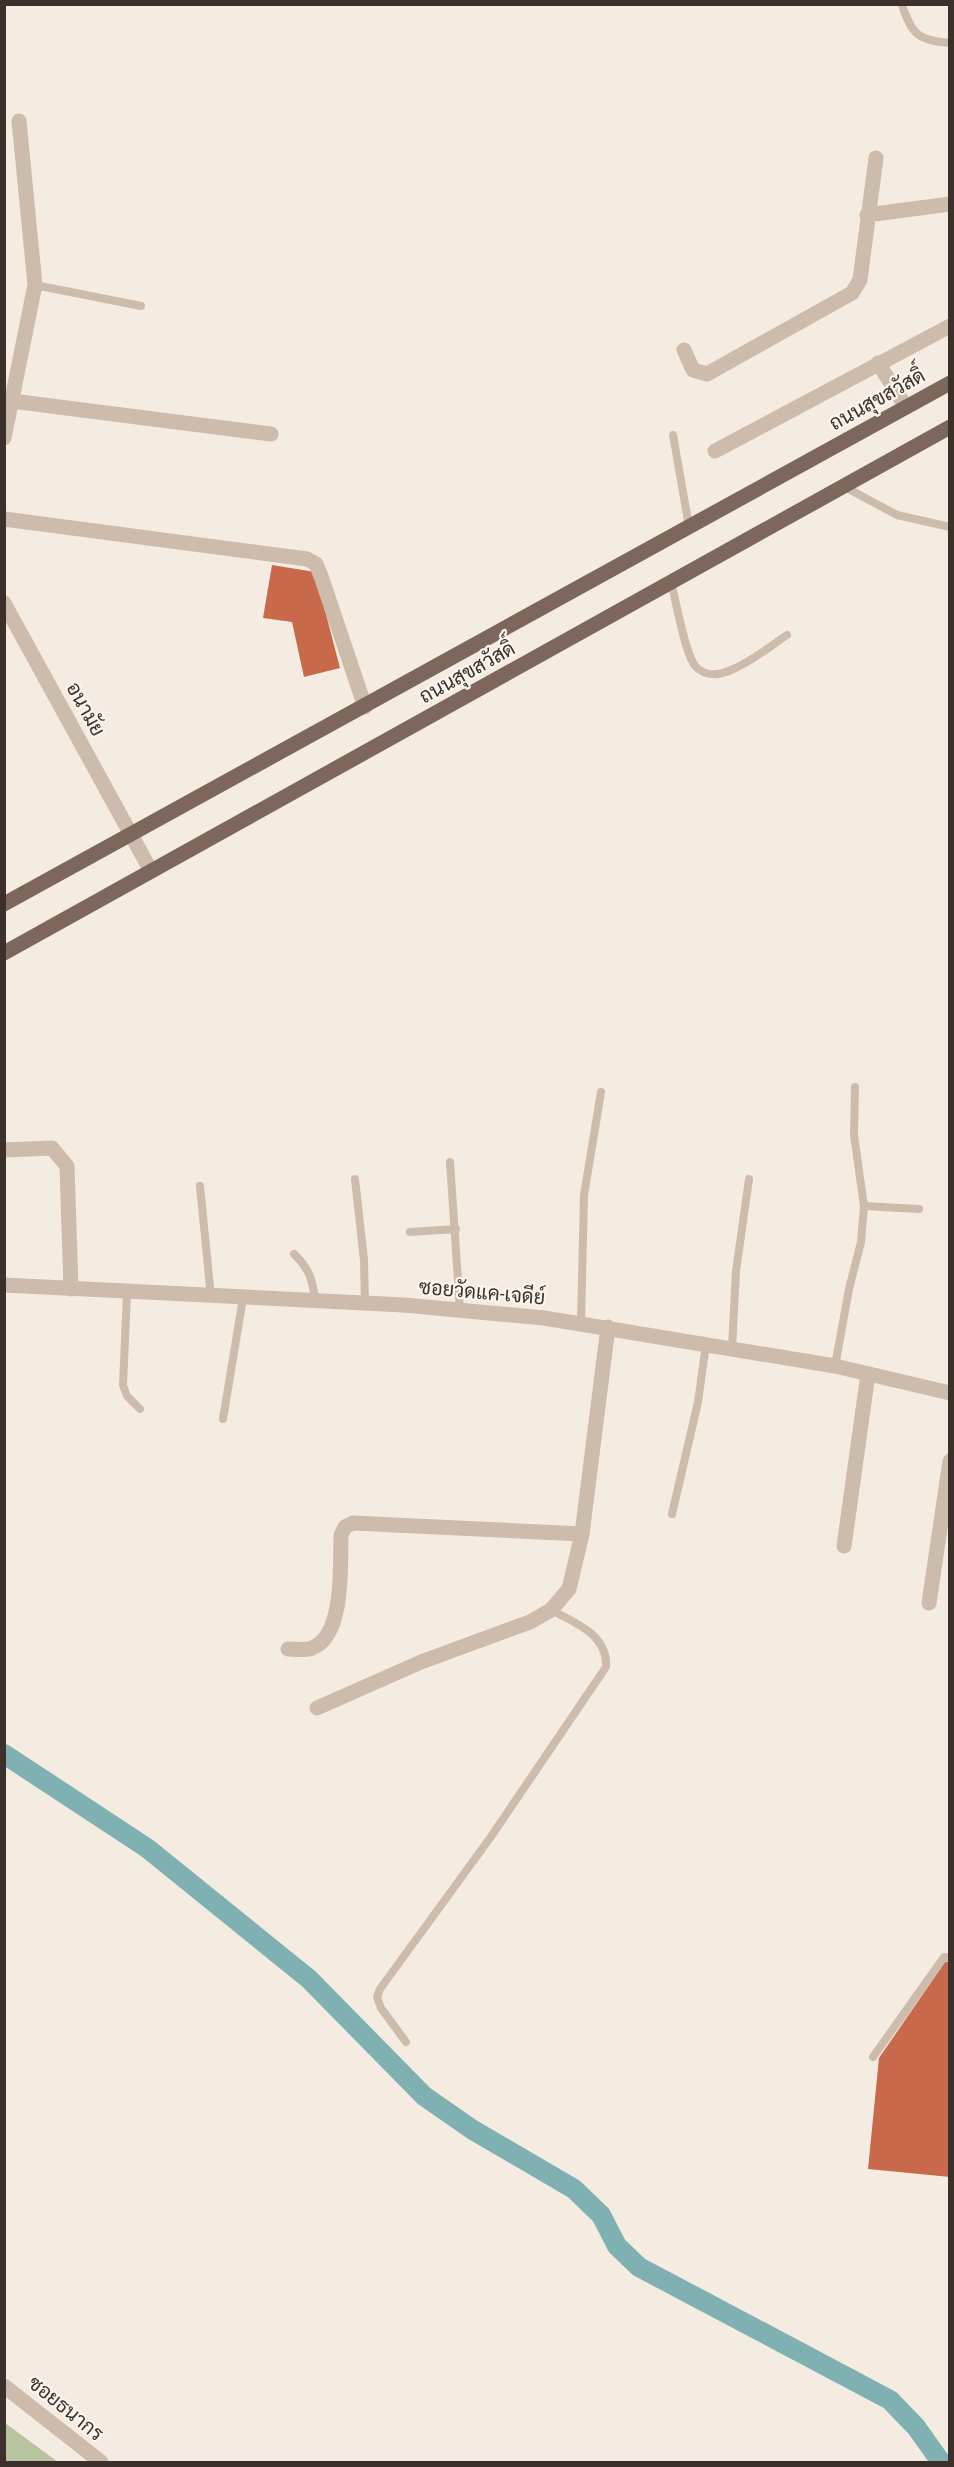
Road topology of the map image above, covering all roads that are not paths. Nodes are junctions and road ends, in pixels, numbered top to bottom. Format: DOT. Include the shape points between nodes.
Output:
graph roads {
  1 [pos="902,5"];
  2 [pos="950,43"];
  3 [pos="19,121"];
  4 [pos="876,158"];
  5 [pos="950,204"];
  6 [pos="867,214"];
  7 [pos="34,285"];
  8 [pos="141,306"];
  9 [pos="950,326"];
  10 [pos="684,350"];
  11 [pos="12,355"];
  12 [pos="878,363"];
  13 [pos="950,382"];
  14 [pos="12,401"];
  15 [pos="906,407"];
  16 [pos="950,427"];
  17 [pos="271,434"];
  18 [pos="673,435"];
  19 [pos="4,438"];
  20 [pos="715,451"];
  21 [pos="843,486"];
  22 [pos="4,519"];
  23 [pos="689,526"];
  24 [pos="950,527"];
  25 [pos="671,582"];
  26 [pos="4,603"];
  27 [pos="787,635"];
  28 [pos="365,707"];
  29 [pos="131,836"];
  30 [pos="151,871"];
  31 [pos="4,904"];
  32 [pos="4,953"];
  33 [pos="855,1087"];
  34 [pos="601,1092"];
  35 [pos="4,1150"];
  36 [pos="450,1162"];
  37 [pos="355,1179"];
  38 [pos="749,1179"];
  39 [pos="200,1186"];
  40 [pos="864,1206"];
  41 [pos="919,1209"];
  42 [pos="456,1229"];
  43 [pos="410,1232"];
  44 [pos="294,1254"];
  45 [pos="4,1285"];
  46 [pos="71,1289"];
  47 [pos="127,1293"];
  48 [pos="211,1297"];
  49 [pos="243,1298"];
  50 [pos="315,1302"];
  51 [pos="365,1304"];
  52 [pos="460,1310"];
  53 [pos="581,1323"];
  54 [pos="608,1327"];
  55 [pos="706,1344"];
  56 [pos="732,1349"];
  57 [pos="835,1366"];
  58 [pos="868,1374"];
  59 [pos="950,1393"];
  60 [pos="140,1409"];
  61 [pos="223,1419"];
  62 [pos="950,1461"];
  63 [pos="672,1514"];
  64 [pos="582,1534"];
  65 [pos="844,1546"];
  66 [pos="929,1603"];
  67 [pos="550,1610"];
  68 [pos="288,1649"];
  69 [pos="317,1708"];
  70 [pos="950,1958"];
  71 [pos="406,2042"];
  72 [pos="873,2057"];
  73 [pos="4,2386"];
  74 [pos="101,2463"];
  1 -- 2 [label="lane" via="909,26 921,39"];
  3 -- 7 [label="street"];
  4 -- 6 [label="street"];
  5 -- 6 [label="street"];
  6 -- 10 [label="street" via="860,280 852,292 707,374 693,370"];
  7 -- 8 [label="lane"];
  7 -- 11 [label="street"];
  9 -- 12 [label="street"];
  11 -- 14 [label="street"];
  12 -- 15 [label="street"];
  12 -- 20 [label="street"];
  13 -- 15 [label="main road, ถนนสุขสวัสดิ์"];
  14 -- 17 [label="street"];
  14 -- 19 [label="street"];
  15 -- 23 [label="main road, ถนนสุขสวัสดิ์"];
  16 -- 21 [label="main road, ถนนสุขสวัสดิ์"];
  18 -- 23 [label="lane"];
  21 -- 24 [label="lane" via="897,515"];
  21 -- 25 [label="main road, ถนนสุขสวัสดิ์"];
  22 -- 28 [label="street" via="308,559 316,564 321,576"];
  23 -- 28 [label="main road, ถนนสุขสวัสดิ์"];
  25 -- 27 [label="lane" via="689,653 694,666 702,672 712,675 731,670"];
  25 -- 30 [label="main road, ถนนสุขสวัสดิ์"];
  26 -- 29 [label="street, อนามัย"];
  28 -- 29 [label="main road, ถนนสุขสวัสดิ์"];
  29 -- 30 [label="street, อนามัย"];
  29 -- 31 [label="main road, ถนนสุขสวัสดิ์"];
  30 -- 32 [label="main road, ถนนสุขสวัสดิ์"];
  33 -- 40 [label="lane" via="854,1135"];
  34 -- 53 [label="lane" via="584,1195"];
  35 -- 46 [label="street" via="52,1148 67,1166"];
  36 -- 42 [label="lane"];
  37 -- 51 [label="lane"];
  38 -- 56 [label="lane" via="737,1261"];
  39 -- 48 [label="lane"];
  40 -- 41 [label="lane"];
  40 -- 57 [label="lane" via="861,1242"];
  42 -- 43 [label="lane"];
  42 -- 52 [label="lane"];
  44 -- 50 [label="lane" via="306,1265 313,1280"];
  45 -- 46 [label="street, ซอยวัดแค-เจดีย์"];
  46 -- 47 [label="street, ซอยวัดแค-เจดีย์"];
  47 -- 48 [label="street, ซอยวัดแค-เจดีย์"];
  47 -- 60 [label="lane" via="123,1384 127,1396"];
  48 -- 49 [label="street, ซอยวัดแค-เจดีย์"];
  49 -- 50 [label="street, ซอยวัดแค-เจดีย์"];
  49 -- 61 [label="lane"];
  50 -- 51 [label="street, ซอยวัดแค-เจดีย์"];
  51 -- 52 [label="street, ซอยวัดแค-เจดีย์"];
  52 -- 53 [label="street, ซอยวัดแค-เจดีย์"];
  53 -- 54 [label="street, ซอยวัดแค-เจดีย์"];
  54 -- 55 [label="street, ซอยวัดแค-เจดีย์"];
  54 -- 64 [label="street"];
  55 -- 56 [label="street, ซอยวัดแค-เจดีย์"];
  55 -- 63 [label="lane" via="698,1402"];
  56 -- 57 [label="street, ซอยวัดแค-เจดีย์"];
  57 -- 58 [label="street, ซอยวัดแค-เจดีย์"];
  58 -- 59 [label="street, ซอยวัดแค-เจดีย์"];
  58 -- 65 [label="street"];
  62 -- 66 [label="street"];
  64 -- 67 [label="street" via="568,1589"];
  64 -- 68 [label="street" via="353,1523 341,1534 336,1616 328,1634 310,1649"];
  67 -- 69 [label="street" via="530,1622 421,1662"];
  67 -- 71 [label="lane" via="581,1625 602,1644 606,1667 490,1838 380,1989 377,1997 381,2008"];
  70 -- 72 [label="lane" via="944,1957"];
  73 -- 74 [label="street, ซอยธนากร"];
}
